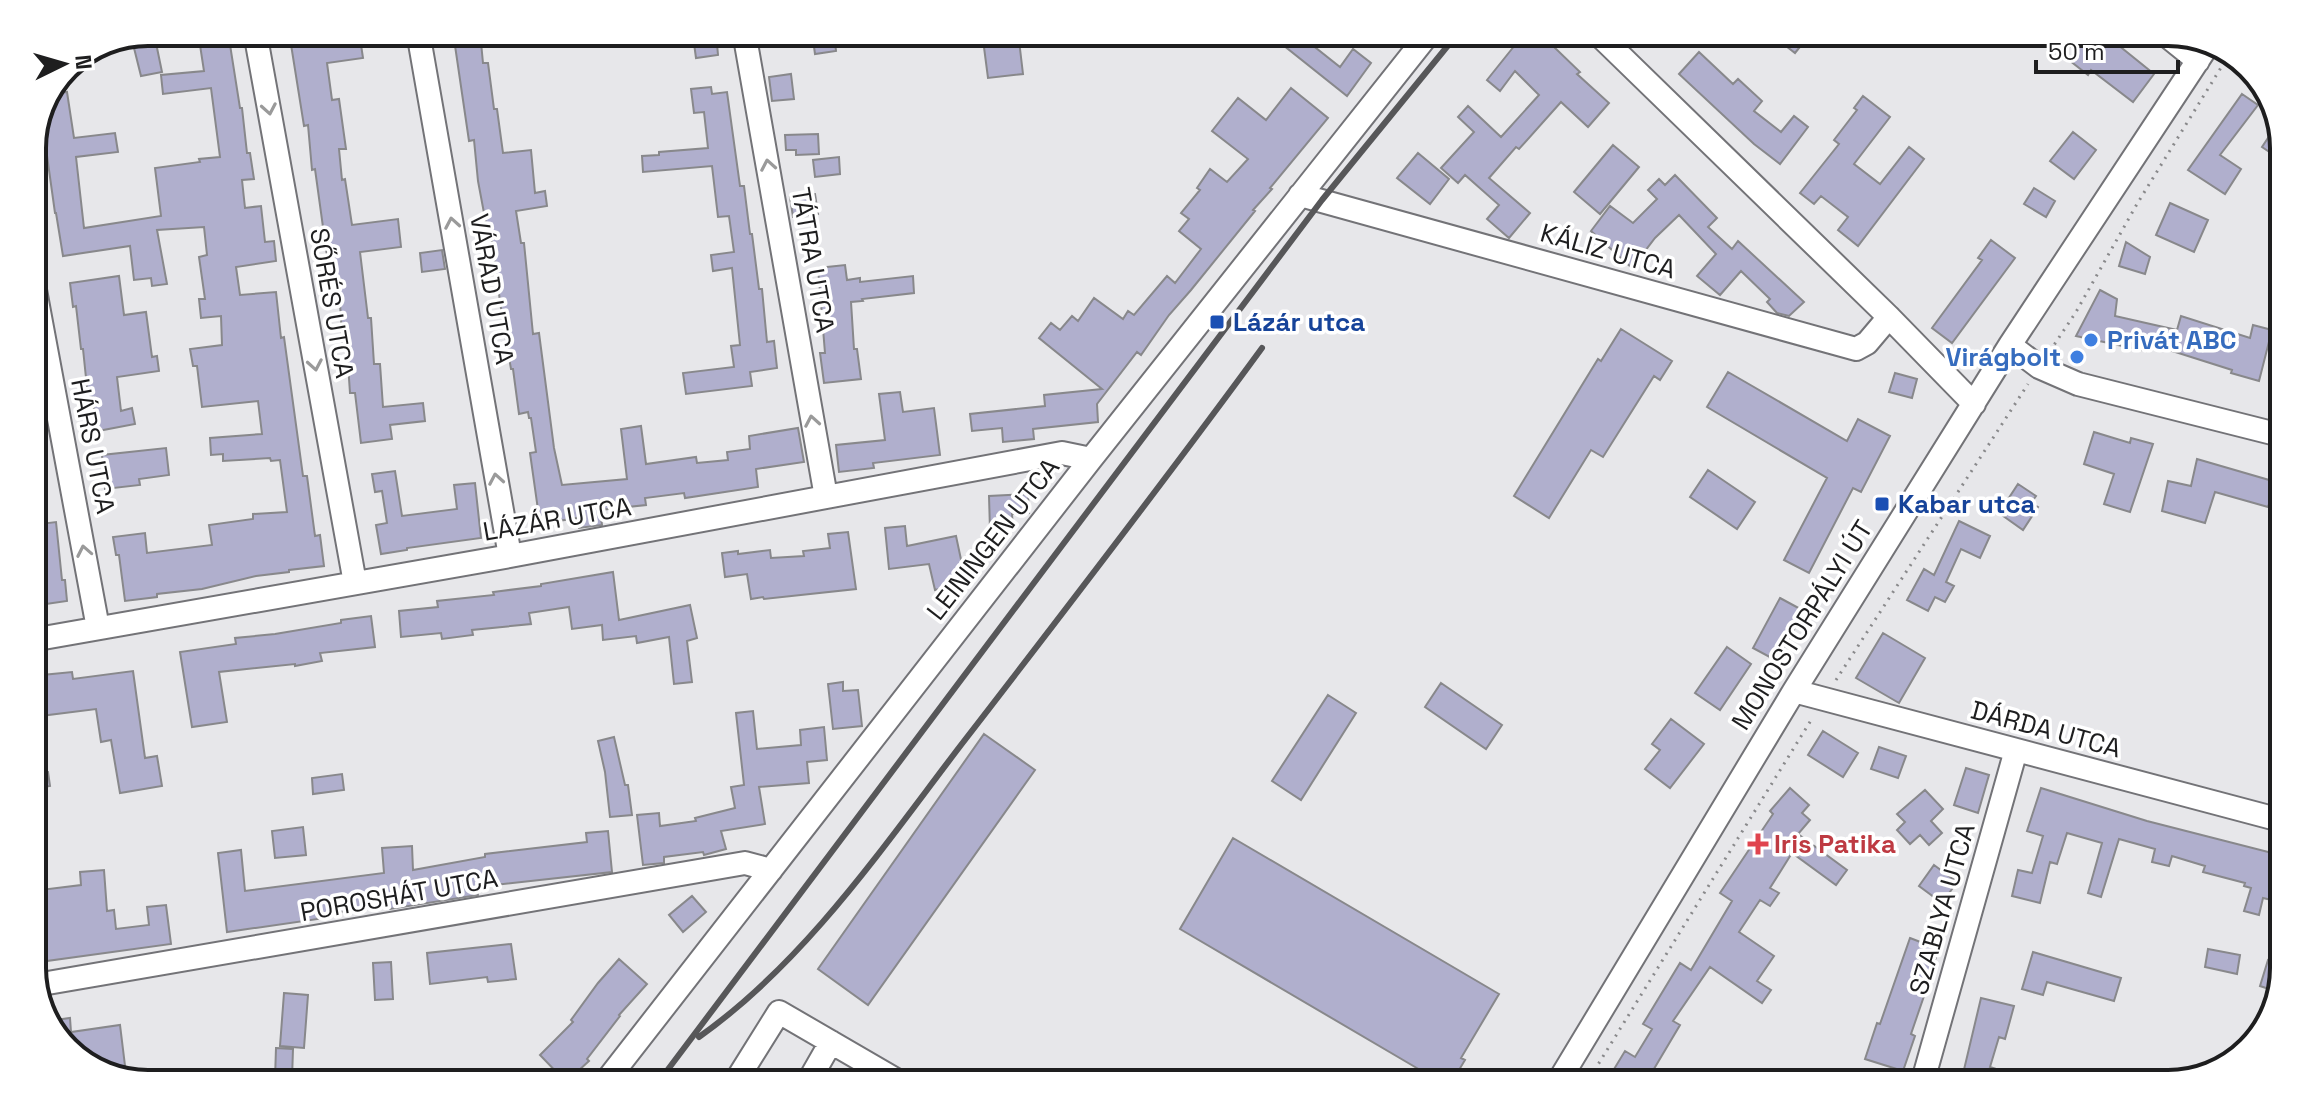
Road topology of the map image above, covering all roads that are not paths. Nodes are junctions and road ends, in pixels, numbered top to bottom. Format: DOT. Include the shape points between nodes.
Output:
graph roads {
  1 [pos="258,46"];
  2 [pos="420,46"];
  3 [pos="746,46"];
  4 [pos="1419,46"];
  5 [pos="1610,46"];
  6 [pos="2203,53"];
  7 [pos="1300,195"];
  8 [pos="1889,317"];
  9 [pos="2010,345"];
  10 [pos="46,349"];
  11 [pos="1974,404"];
  12 [pos="2270,432"];
  13 [pos="1091,459"];
  14 [pos="826,497"];
  15 [pos="510,556"];
  16 [pos="355,583"];
  17 [pos="98,628"];
  18 [pos="46,637"];
  19 [pos="1794,691"];
  20 [pos="2016,750"];
  21 [pos="2270,817"];
  22 [pos="771,870"];
  23 [pos="47,983"];
  24 [pos="831,1042"];
  25 [pos="615,1070"];
  26 [pos="743,1070"];
  27 [pos="815,1070"];
  28 [pos="875,1070"];
  29 [pos="1565,1070"];
  30 [pos="1926,1070"];
  1 -- 16 [label="street, SŐRÉS UTCA, one-way"];
  15 -- 2 [label="street, VÁRAD UTCA, one-way"];
  14 -- 3 [label="street, TÁTRA UTCA, one-way"];
  4 -- 7 [label="street, LEININGEN UTCA"];
  5 -- 8 [label="street"];
  6 -- 9 [label="street, MONOSTORPÁLYI ÚT"];
  7 -- 8 [label="street, KÁLIZ UTCA" via="1856,349"];
  7 -- 13 [label="street, LEININGEN UTCA"];
  8 -- 11 [label="street"];
  9 -- 11 [label="street, MONOSTORPÁLYI ÚT"];
  9 -- 12 [label="street" via="2039,367 2078,384"];
  17 -- 10 [label="street, HÁRS UTCA, one-way"];
  11 -- 19 [label="street, MONOSTORPÁLYI ÚT"];
  13 -- 14 [label="street, LÁZÁR UTCA" via="1062,453"];
  13 -- 22 [label="street, LEININGEN UTCA"];
  14 -- 15 [label="street, LÁZÁR UTCA"];
  15 -- 16 [label="street, LÁZÁR UTCA"];
  16 -- 17 [label="street, LÁZÁR UTCA"];
  17 -- 18 [label="street, LÁZÁR UTCA"];
  19 -- 20 [label="street, DÁRDA UTCA"];
  19 -- 29 [label="street, MONOSTORPÁLYI ÚT"];
  20 -- 21 [label="street, DÁRDA UTCA"];
  20 -- 30 [label="street, SZABLYA UTCA"];
  22 -- 23 [label="street, POROSHÁT UTCA" via="745,863"];
  22 -- 25 [label="street, LEININGEN UTCA"];
  24 -- 26 [label="street" via="779,1012"];
  24 -- 27 [label="street"];
  24 -- 28 [label="street"];
}
